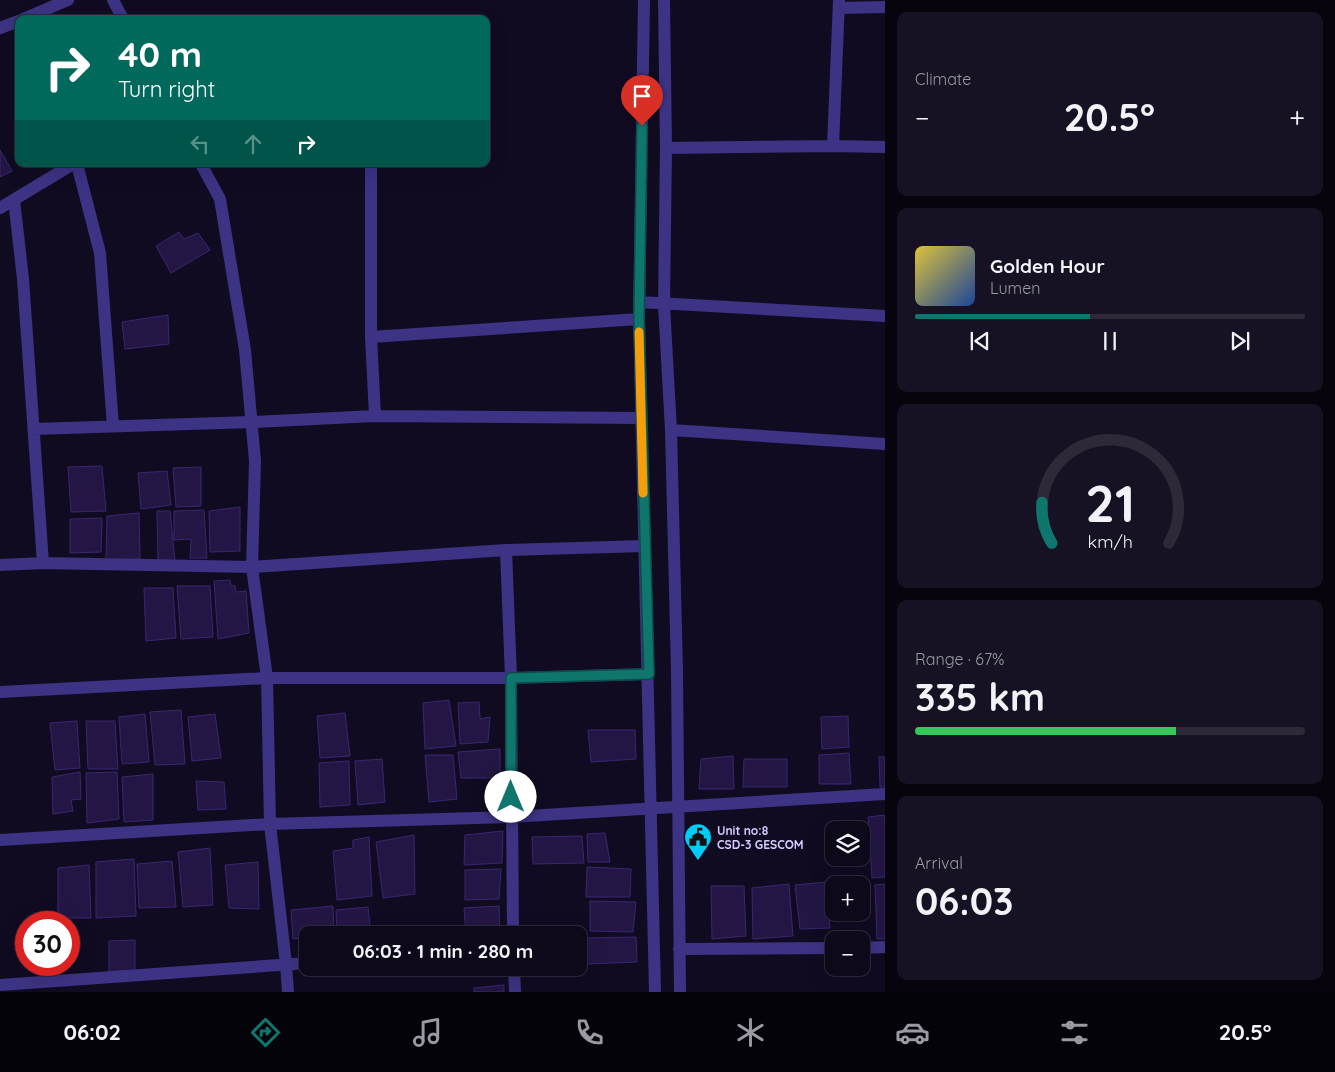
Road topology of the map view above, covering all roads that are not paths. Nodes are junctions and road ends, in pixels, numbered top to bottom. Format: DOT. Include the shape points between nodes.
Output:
graph roads {
  1 [pos="68,0"];
  2 [pos="113,0"];
  3 [pos="644,0"];
  4 [pos="664,0"];
  5 [pos="839,4"];
  6 [pos="885,7"];
  7 [pos="32,15"];
  8 [pos="121,15"];
  9 [pos="15,22"];
  10 [pos="0,28"];
  11 [pos="833,146"];
  12 [pos="885,147"];
  13 [pos="666,148"];
  14 [pos="68,167"];
  15 [pos="78,167"];
  16 [pos="203,167"];
  17 [pos="371,167"];
  18 [pos="14,200"];
  19 [pos="0,208"];
  20 [pos="639,302"];
  21 [pos="664,305"];
  22 [pos="885,316"];
  23 [pos="639,319"];
  24 [pos="371,337"];
  25 [pos="375,416"];
  26 [pos="641,418"];
  27 [pos="252,422"];
  28 [pos="113,426"];
  29 [pos="34,428"];
  30 [pos="671,430"];
  31 [pos="885,444"];
  32 [pos="644,546"];
  33 [pos="506,550"];
  34 [pos="43,563"];
  35 [pos="0,565"];
  36 [pos="252,567"];
  37 [pos="649,674"];
  38 [pos="267,678"];
  39 [pos="511,678"];
  40 [pos="0,692"];
  41 [pos="885,794"];
  42 [pos="679,807"];
  43 [pos="651,809"];
  44 [pos="511,817"];
  45 [pos="270,824"];
  46 [pos="0,840"];
  47 [pos="513,926"];
  48 [pos="885,947"];
  49 [pos="825,948"];
  50 [pos="870,948"];
  51 [pos="679,949"];
  52 [pos="286,964"];
  53 [pos="299,964"];
  54 [pos="514,976"];
  55 [pos="0,985"];
  56 [pos="288,992"];
  57 [pos="515,992"];
  58 [pos="656,992"];
  59 [pos="680,992"];
  1 -- 7 [label="street"];
  2 -- 8 [label="street"];
  3 -- 20 [label="street"];
  4 -- 13 [label="street"];
  5 -- 6 [label="street"];
  5 -- 11 [label="street"];
  9 -- 10 [label="street"];
  11 -- 12 [label="street"];
  11 -- 13 [label="street"];
  13 -- 21 [label="street"];
  14 -- 18 [label="street"];
  15 -- 28 [label="street" via="100,253"];
  16 -- 27 [label="street" via="220,199 245,350"];
  17 -- 24 [label="street"];
  18 -- 19 [label="street"];
  18 -- 29 [label="street"];
  20 -- 21 [label="street"];
  20 -- 23 [label="street"];
  21 -- 22 [label="street"];
  21 -- 30 [label="street"];
  23 -- 24 [label="street"];
  23 -- 26 [label="street"];
  24 -- 25 [label="street"];
  25 -- 26 [label="street"];
  25 -- 27 [label="street"];
  26 -- 32 [label="street"];
  27 -- 28 [label="street"];
  27 -- 36 [label="street" via="255,461"];
  28 -- 29 [label="street"];
  29 -- 34 [label="street"];
  30 -- 31 [label="street"];
  30 -- 42 [label="street"];
  32 -- 33 [label="street"];
  32 -- 37 [label="street"];
  33 -- 36 [label="street"];
  33 -- 39 [label="street"];
  34 -- 35 [label="street"];
  34 -- 36 [label="street"];
  36 -- 38 [label="street"];
  37 -- 39 [label="street"];
  37 -- 43 [label="street"];
  38 -- 39 [label="street"];
  38 -- 40 [label="street"];
  38 -- 45 [label="street"];
  39 -- 44 [label="street"];
  41 -- 42 [label="street"];
  42 -- 43 [label="street"];
  42 -- 51 [label="street"];
  43 -- 44 [label="street"];
  43 -- 58 [label="street"];
  44 -- 45 [label="street"];
  44 -- 47 [label="street"];
  45 -- 46 [label="street"];
  45 -- 52 [label="street"];
  48 -- 50 [label="street"];
  49 -- 51 [label="street"];
  51 -- 59 [label="street"];
  52 -- 53 [label="street"];
  52 -- 55 [label="street"];
  52 -- 56 [label="street"];
  54 -- 57 [label="street"];
}
